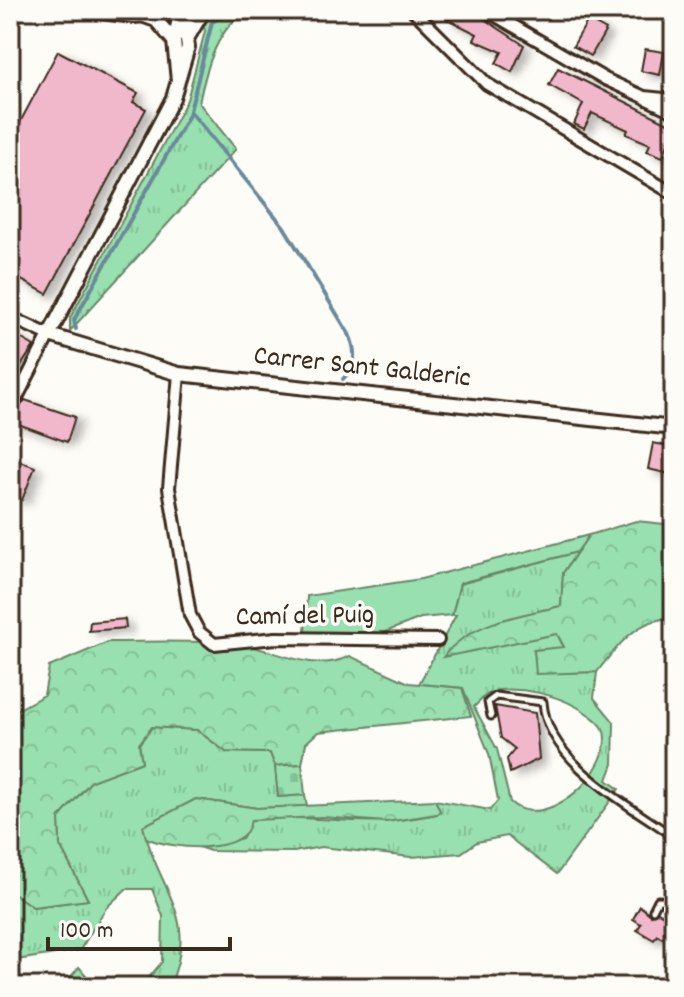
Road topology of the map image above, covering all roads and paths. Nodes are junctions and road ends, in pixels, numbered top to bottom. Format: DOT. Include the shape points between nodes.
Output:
graph roads {
  1 [pos="92,10"];
  2 [pos="181,10"];
  3 [pos="204,10"];
  4 [pos="413,10"];
  5 [pos="486,10"];
  6 [pos="142,15"];
  7 [pos="188,37"];
  8 [pos="174,41"];
  9 [pos="178,84"];
  10 [pos="644,97"];
  11 [pos="674,100"];
  12 [pos="674,112"];
  13 [pos="674,194"];
  14 [pos="10,317"];
  15 [pos="49,335"];
  16 [pos="179,374"];
  17 [pos="10,411"];
  18 [pos="674,428"];
  19 [pos="438,640"];
  20 [pos="491,716"];
  21 [pos="674,837"];
  22 [pos="674,901"];
  23 [pos="653,910"];
  1 -- 6 [label="main road"];
  2 -- 6 [label="main road"];
  2 -- 7 [label="street"];
  2 -- 8 [label="street"];
  3 -- 7 [label="street"];
  4 -- 13 [label="street" via="487,84"];
  5 -- 10 [label="street"];
  6 -- 8 [label="street" via="156,20"];
  7 -- 9 [label="street"];
  8 -- 9 [label="street"];
  9 -- 15 [label="street"];
  10 -- 11 [label="street"];
  10 -- 12 [label="street"];
  14 -- 15 [label="street"];
  15 -- 16 [label="street, Carrer Sant Galderic"];
  15 -- 17 [label="street"];
  16 -- 18 [label="street, Carrer Sant Galderic"];
  16 -- 19 [label="street, Camí del Puig" via="169,488 190,615 199,632 214,644 276,638"];
  20 -- 21 [label="lane" via="488,702 496,696 543,702 544,724 569,760"];
  22 -- 23 [label="lane" via="658,900"];
}
